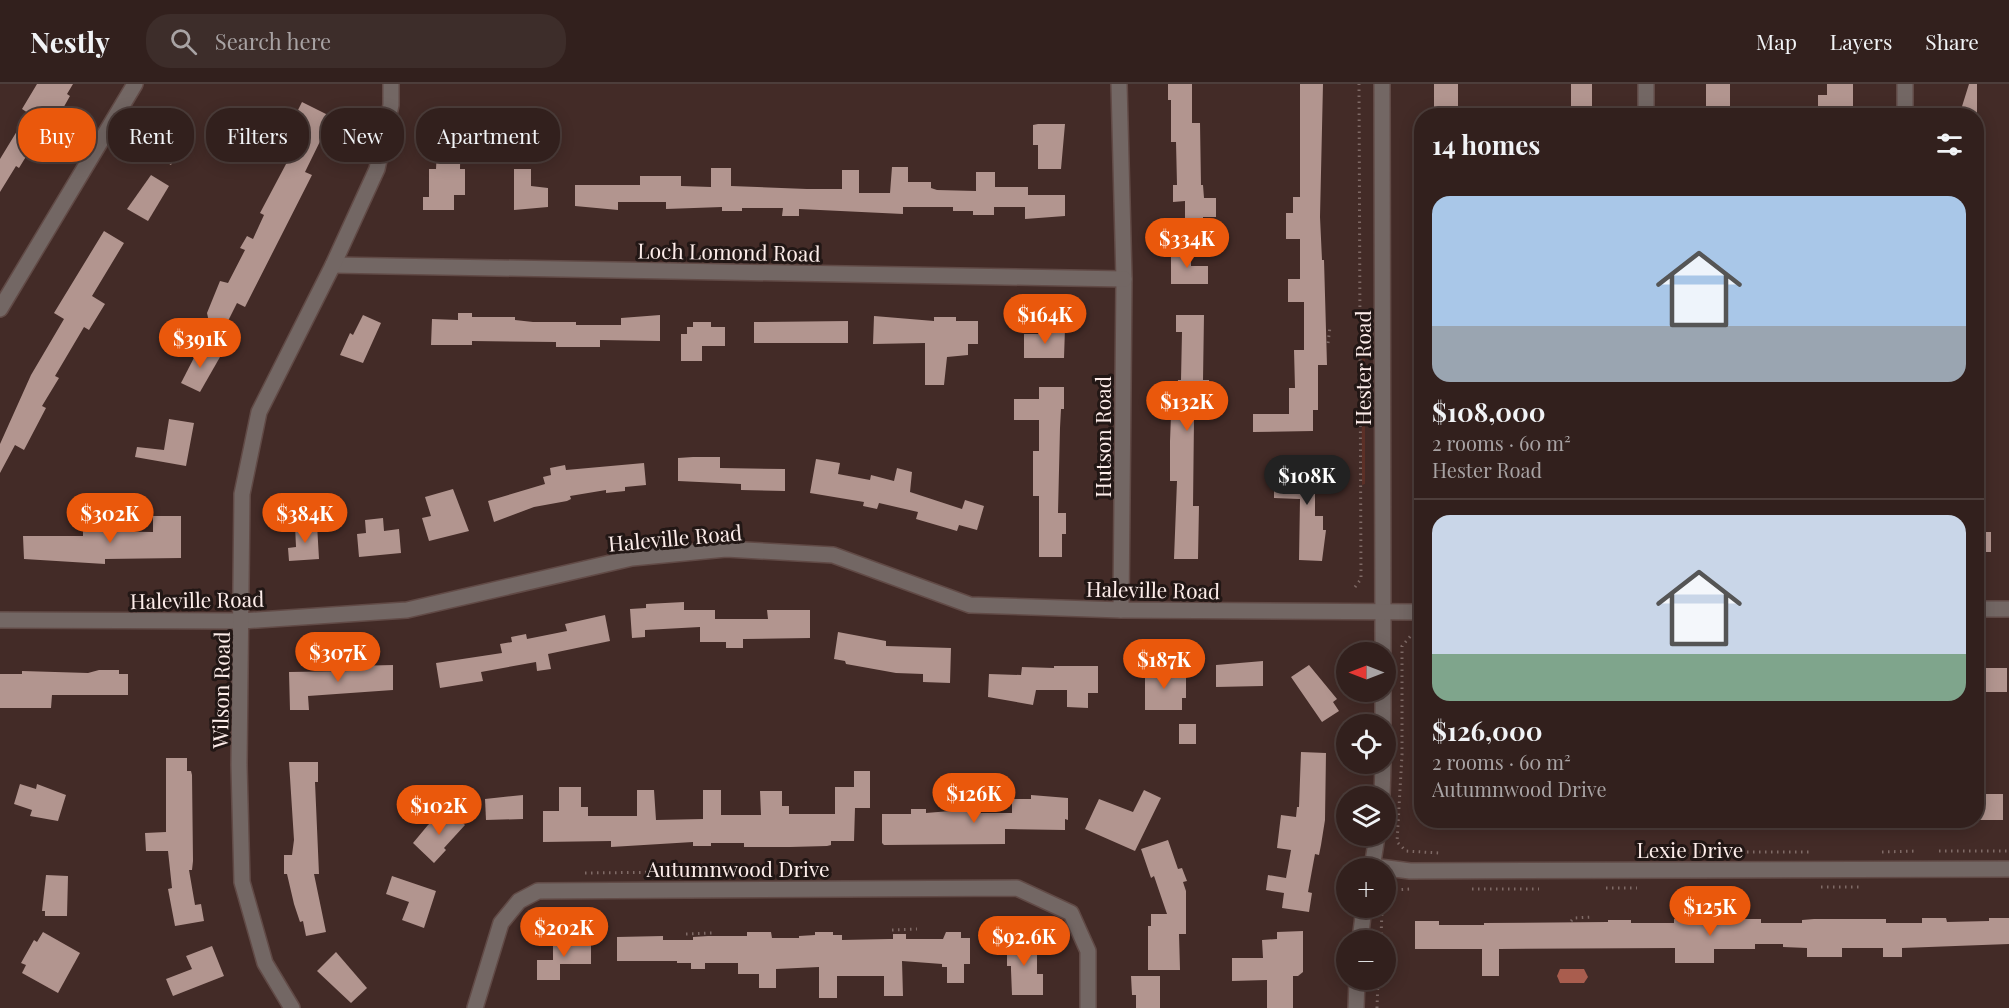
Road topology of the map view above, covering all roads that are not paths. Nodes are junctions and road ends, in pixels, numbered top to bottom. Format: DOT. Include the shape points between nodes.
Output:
graph roads {
  1 [pos="135,84"];
  2 [pos="391,84"];
  3 [pos="1119,84"];
  4 [pos="1382,84"];
  5 [pos="1646,84"];
  6 [pos="1905,84"];
  7 [pos="1646,108"];
  8 [pos="1905,108"];
  9 [pos="333,265"];
  10 [pos="1124,279"];
  11 [pos="0,309"];
  12 [pos="1984,609"];
  13 [pos="2009,609"];
  14 [pos="1121,610"];
  15 [pos="1383,612"];
  16 [pos="1414,612"];
  17 [pos="0,620"];
  18 [pos="243,621"];
  19 [pos="1383,642"];
  20 [pos="2009,869"];
  21 [pos="1396,870"];
  22 [pos="1357,990"];
  23 [pos="292,1008"];
  24 [pos="475,1008"];
  25 [pos="1088,1008"];
  26 [pos="1356,1008"];
  1 -- 11 [label="street"];
  2 -- 9 [label="street, Wilson Road" via="391,105 377,169"];
  3 -- 10 [label="street, Hutson Road"];
  4 -- 15 [label="street, Hester Road"];
  5 -- 7 [label="street"];
  6 -- 8 [label="street"];
  9 -- 10 [label="street, Loch Lomond Road"];
  9 -- 18 [label="street, Wilson Road" via="259,412 243,494"];
  10 -- 14 [label="street, Hutson Road"];
  12 -- 13 [label="street"];
  14 -- 15 [label="street, Haleville Road"];
  14 -- 18 [label="street, Haleville Road" via="970,605 833,555 726,549 632,558 407,610"];
  15 -- 16 [label="street, Haleville Road"];
  15 -- 19 [label="street, Hester Road"];
  17 -- 18 [label="street, Haleville Road"];
  18 -- 23 [label="street, Wilson Road" via="240,859 244,895 265,963"];
  20 -- 21 [label="street, Lexie Drive"];
  22 -- 26 [label="street"];
  24 -- 25 [label="street, Autumnwood Drive" via="501,923 519,901 538,891 1017,888 1071,913 1088,951"];
}
